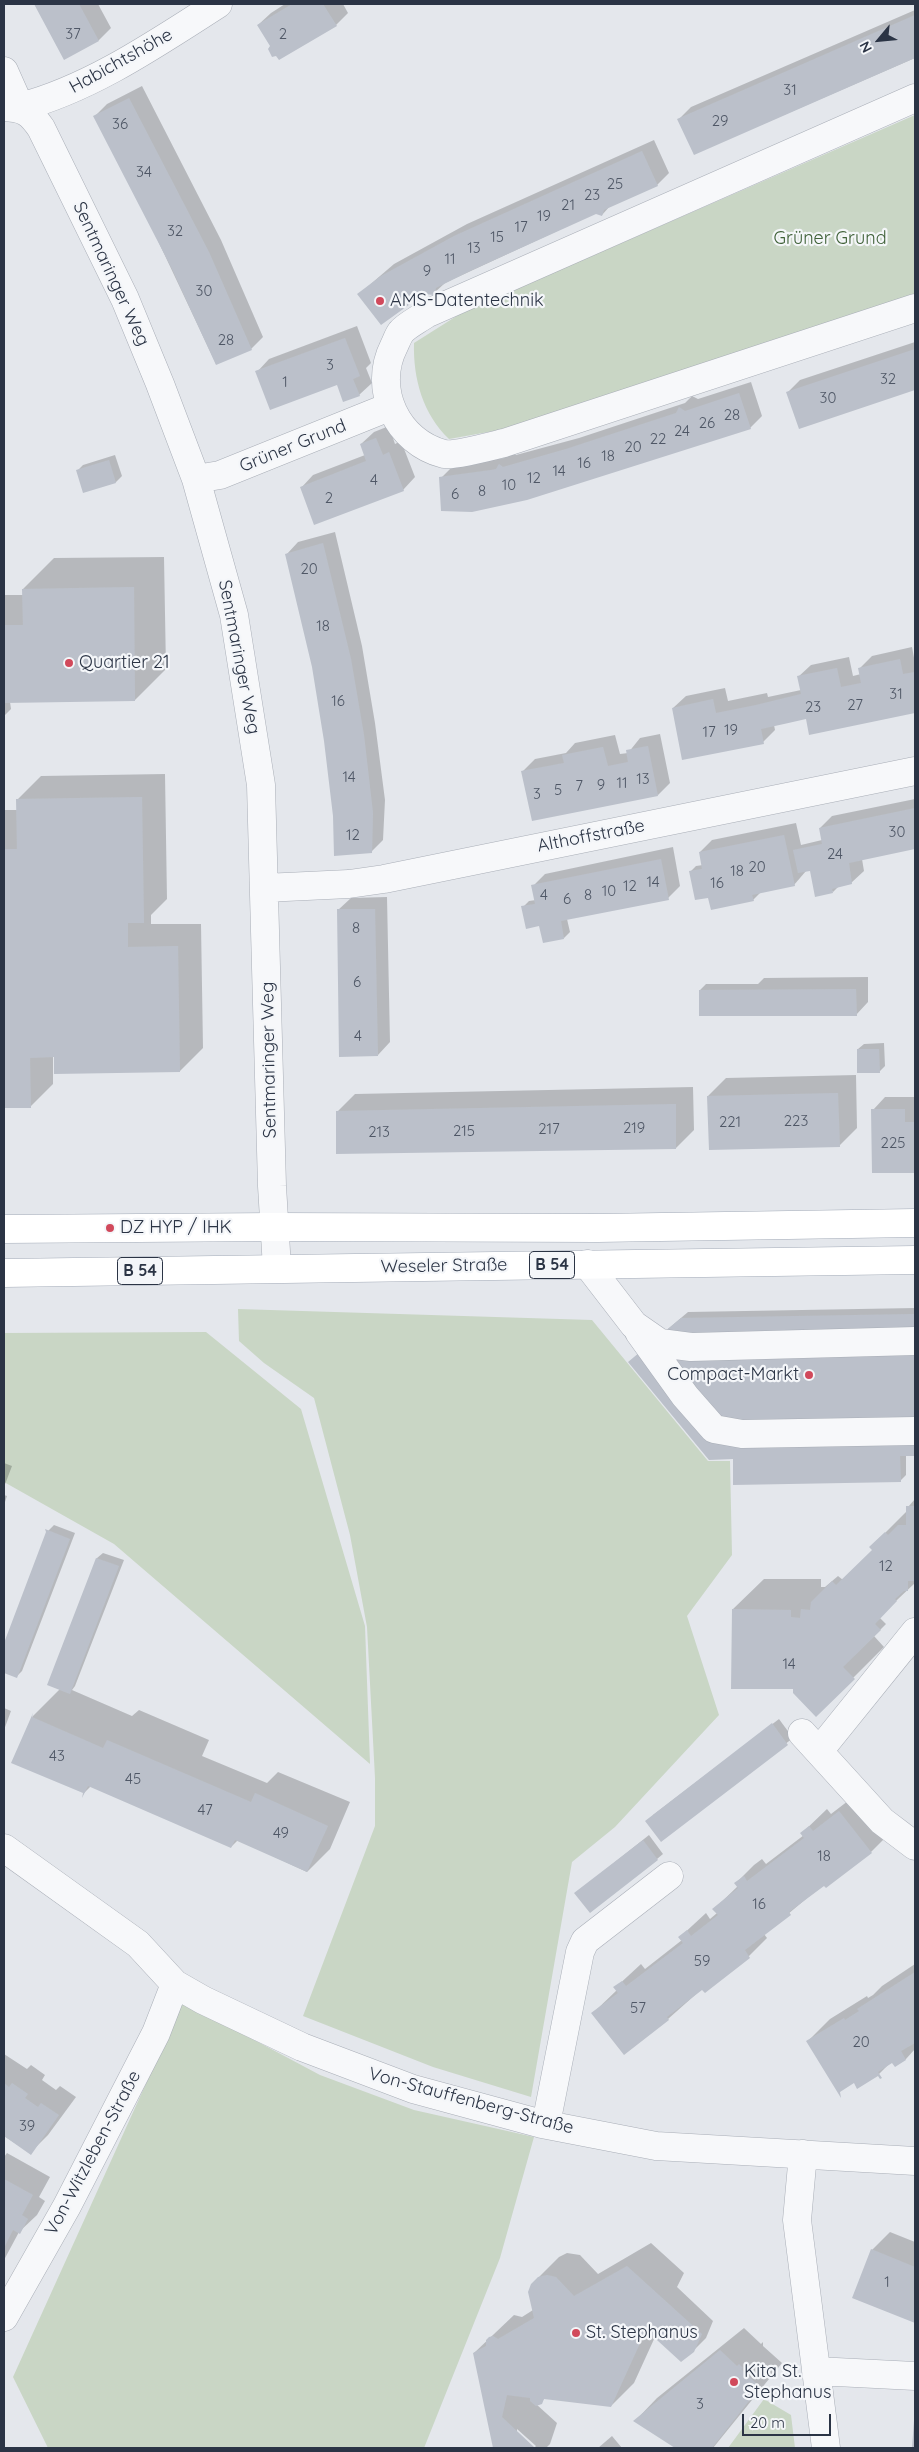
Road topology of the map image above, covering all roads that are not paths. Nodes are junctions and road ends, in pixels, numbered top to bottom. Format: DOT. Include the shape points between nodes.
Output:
graph roads {
  1 [pos="218,4"];
  2 [pos="4,71"];
  3 [pos="915,98"];
  4 [pos="12,107"];
  5 [pos="915,308"];
  6 [pos="389,407"];
  7 [pos="196,479"];
  8 [pos="915,771"];
  9 [pos="264,888"];
  10 [pos="915,1223"];
  11 [pos="274,1227"];
  12 [pos="4,1229"];
  13 [pos="915,1260"];
  14 [pos="587,1264"];
  15 [pos="277,1268"];
  16 [pos="4,1273"];
  17 [pos="634,1325"];
  18 [pos="915,1341"];
  19 [pos="915,1431"];
  20 [pos="915,1632"];
  21 [pos="915,1846"];
  22 [pos="4,1848"];
  23 [pos="669,1876"];
  24 [pos="175,1984"];
  25 [pos="546,2124"];
  26 [pos="803,2154"];
  27 [pos="915,2161"];
  28 [pos="4,2317"];
  29 [pos="816,2371"];
  30 [pos="915,2376"];
  31 [pos="826,2448"];
  1 -- 4 [label="street, Habichtshöhe" via="149,49 50,100"];
  2 -- 4 [label="street"];
  3 -- 6 [label="street" via="426,314 401,332 389,357 385,381"];
  4 -- 7 [label="street, Sentmaringer Weg" via="33,117 41,128 125,299"];
  5 -- 6 [label="street" via="504,444 447,454 421,444 401,425"];
  6 -- 7 [label="street, Grüner Grund" via="220,475"];
  7 -- 9 [label="street, Sentmaringer Weg" via="234,615 261,785"];
  8 -- 9 [label="street, Althoffstraße" via="384,879"];
  9 -- 11 [label="street, Sentmaringer Weg"];
  10 -- 11 [label="main road, Weseler Straße / B 54" via="598,1228"];
  11 -- 12 [label="main road, Weseler Straße / B 54"];
  11 -- 15 [label="street, Sentmaringer Weg"];
  13 -- 14 [label="main road, Weseler Straße / B 54"];
  14 -- 15 [label="main road, Weseler Straße / B 54"];
  14 -- 17 [label="street"];
  15 -- 16 [label="main road, Weseler Straße / B 54"];
  17 -- 18 [label="street" via="660,1343 691,1347"];
  17 -- 19 [label="street" via="685,1396 714,1429 742,1434"];
  20 -- 21 [label="street" via="811,1742 882,1821"];
  22 -- 24 [label="street, Von-Stauffenberg-Straße" via="138,1944"];
  23 -- 25 [label="street" via="585,1941 580,1952"];
  24 -- 25 [label="street, Von-Stauffenberg-Straße" via="302,2047 356,2069 412,2089"];
  24 -- 28 [label="street, Von-Witzleben-Straße" via="156,2033 67,2206"];
  25 -- 26 [label="street, Von-Stauffenberg-Straße" via="656,2146"];
  26 -- 27 [label="street, Von-Stauffenberg-Straße"];
  26 -- 29 [label="street" via="797,2220"];
  29 -- 30 [label="street"];
  29 -- 31 [label="street"];
}
